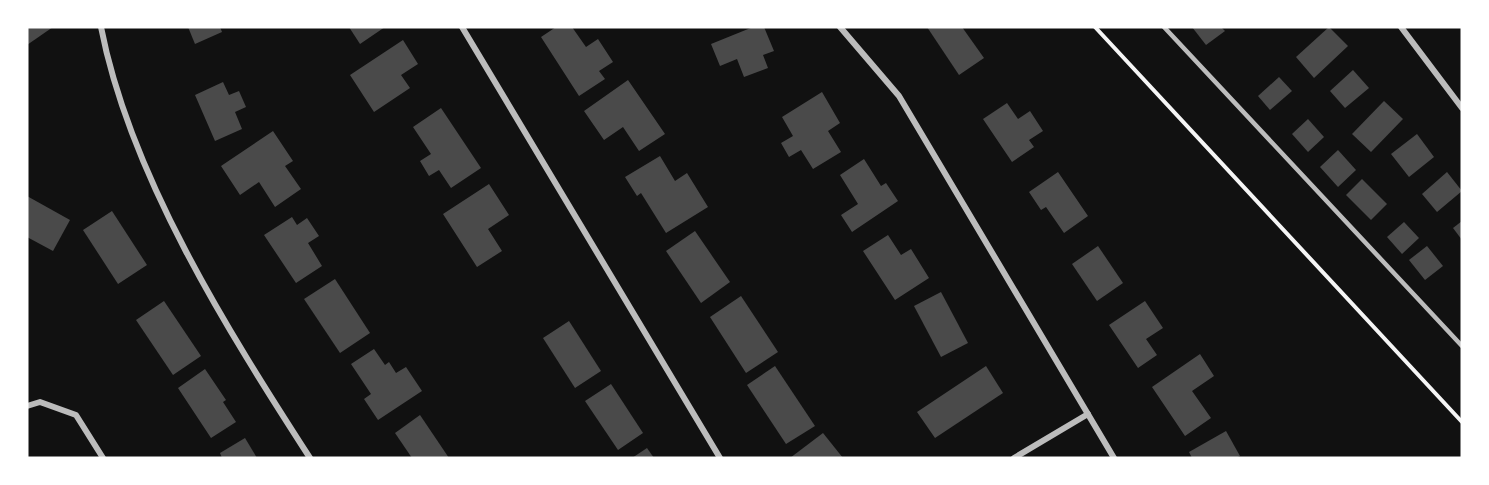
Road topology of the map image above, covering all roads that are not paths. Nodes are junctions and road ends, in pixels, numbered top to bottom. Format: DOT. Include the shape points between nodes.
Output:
graph roads {
  1 [pos="101,27"];
  2 [pos="462,27"];
  3 [pos="840,27"];
  4 [pos="1164,27"];
  5 [pos="1401,27"];
  6 [pos="1462,108"];
  7 [pos="1462,346"];
  8 [pos="27,406"];
  9 [pos="1088,414"];
  10 [pos="103,458"];
  11 [pos="310,458"];
  12 [pos="720,458"];
  13 [pos="1014,458"];
  14 [pos="1114,458"];
  1 -- 11 [label="street" via="117,96 152,179 205,284"];
  2 -- 12 [label="street"];
  3 -- 9 [label="street" via="899,96"];
  4 -- 7 [label="lane"];
  5 -- 6 [label="street"];
  8 -- 10 [label="street" via="40,402 76,415"];
  9 -- 13 [label="street"];
  9 -- 14 [label="street"];
}
